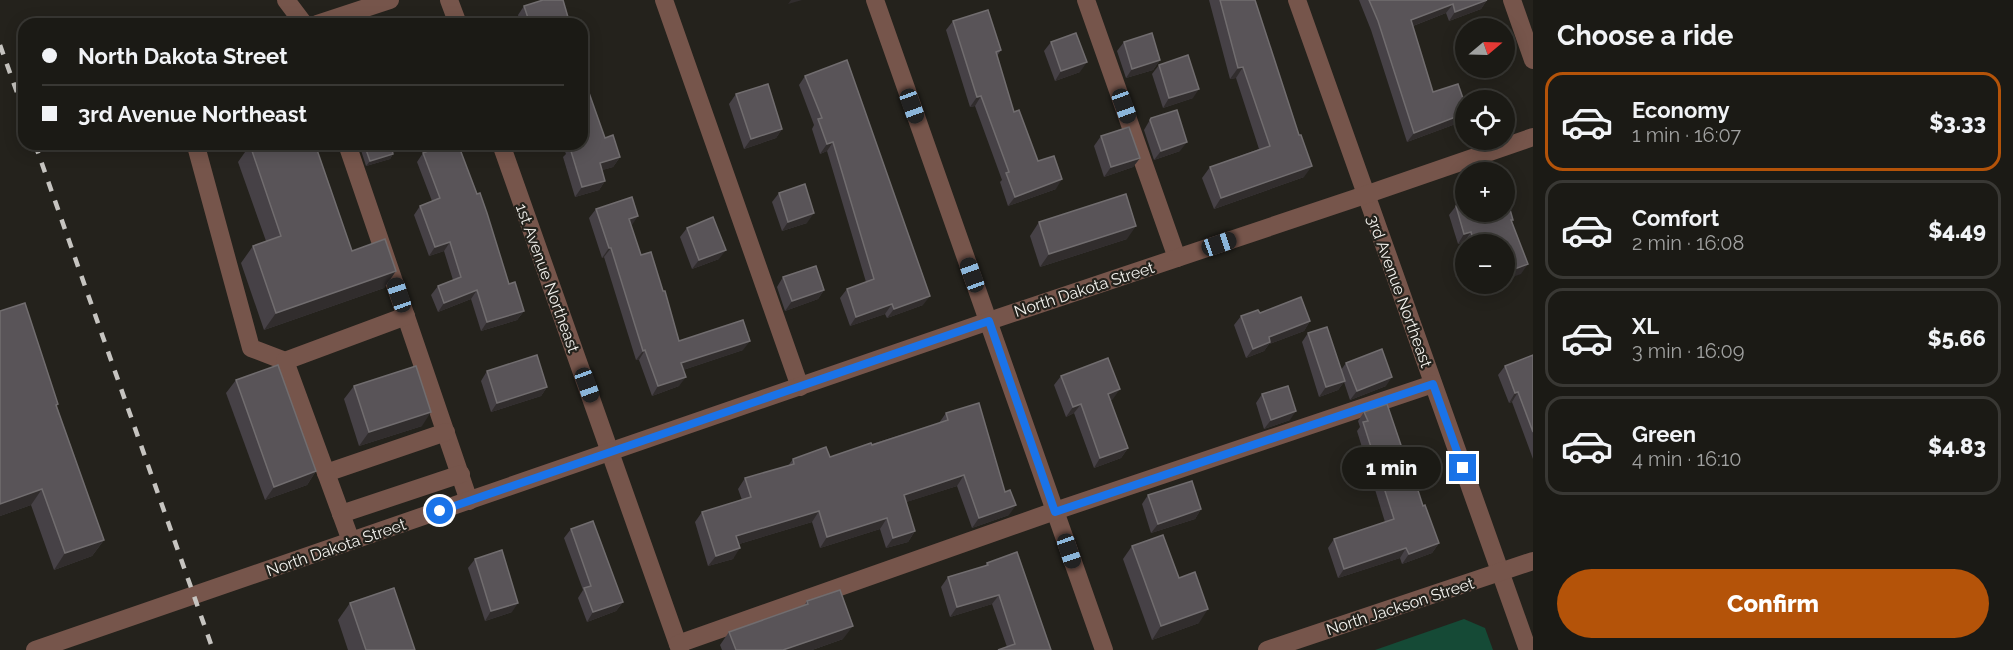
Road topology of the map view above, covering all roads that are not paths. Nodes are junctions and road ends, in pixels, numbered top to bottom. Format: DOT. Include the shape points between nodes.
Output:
graph roads {
  1 [pos="286,0"];
  2 [pos="390,0"];
  3 [pos="449,0"];
  4 [pos="664,0"];
  5 [pos="875,0"];
  6 [pos="1086,0"];
  7 [pos="1297,0"];
  8 [pos="1512,0"];
  9 [pos="300,18"];
  10 [pos="335,18"];
  11 [pos="456,18"];
  12 [pos="1533,60"];
  13 [pos="1533,137"];
  14 [pos="197,150"];
  15 [pos="349,150"];
  16 [pos="503,150"];
  17 [pos="1365,195"];
  18 [pos="1177,258"];
  19 [pos="406,316"];
  20 [pos="989,321"];
  21 [pos="285,361"];
  22 [pos="1433,384"];
  23 [pos="800,387"];
  24 [pos="446,432"];
  25 [pos="610,453"];
  26 [pos="326,473"];
  27 [pos="461,474"];
  28 [pos="431,484"];
  29 [pos="469,501"];
  30 [pos="440,511"];
  31 [pos="1055,512"];
  32 [pos="341,514"];
  33 [pos="351,541"];
  34 [pos="1533,561"];
  35 [pos="1500,572"];
  36 [pos="679,647"];
  37 [pos="35,650"];
  38 [pos="1104,650"];
  39 [pos="1267,650"];
  40 [pos="1528,650"];
  1 -- 9 [label="street"];
  2 -- 10 [label="street"];
  3 -- 11 [label="street"];
  4 -- 23 [label="street"];
  5 -- 20 [label="street"];
  6 -- 18 [label="street"];
  7 -- 17 [label="street, 3rd Avenue Northeast"];
  8 -- 12 [label="street"];
  13 -- 17 [label="street, North Dakota Street"];
  14 -- 21 [label="street" via="250,348"];
  15 -- 19 [label="street"];
  16 -- 25 [label="street, 1st Avenue Northeast"];
  17 -- 18 [label="street, North Dakota Street"];
  17 -- 22 [label="street, 3rd Avenue Northeast"];
  18 -- 20 [label="street, North Dakota Street"];
  19 -- 21 [label="street"];
  19 -- 24 [label="street"];
  20 -- 23 [label="street, North Dakota Street"];
  20 -- 31 [label="street"];
  21 -- 26 [label="street"];
  22 -- 31 [label="street"];
  22 -- 35 [label="street, 3rd Avenue Northeast"];
  23 -- 25 [label="street, North Dakota Street"];
  24 -- 26 [label="street"];
  24 -- 27 [label="street"];
  25 -- 29 [label="street, North Dakota Street"];
  25 -- 36 [label="street, 1st Avenue Northeast"];
  26 -- 32 [label="street"];
  27 -- 28 [label="street"];
  27 -- 29 [label="street"];
  28 -- 30 [label="street"];
  28 -- 32 [label="street"];
  29 -- 30 [label="street, North Dakota Street"];
  30 -- 33 [label="street, North Dakota Street"];
  31 -- 36 [label="street"];
  31 -- 38 [label="street"];
  32 -- 33 [label="street"];
  33 -- 37 [label="street, North Dakota Street"];
  34 -- 35 [label="street, North Jackson Street"];
  35 -- 39 [label="street, North Jackson Street"];
  35 -- 40 [label="street, 3rd Avenue Northeast"];
}
